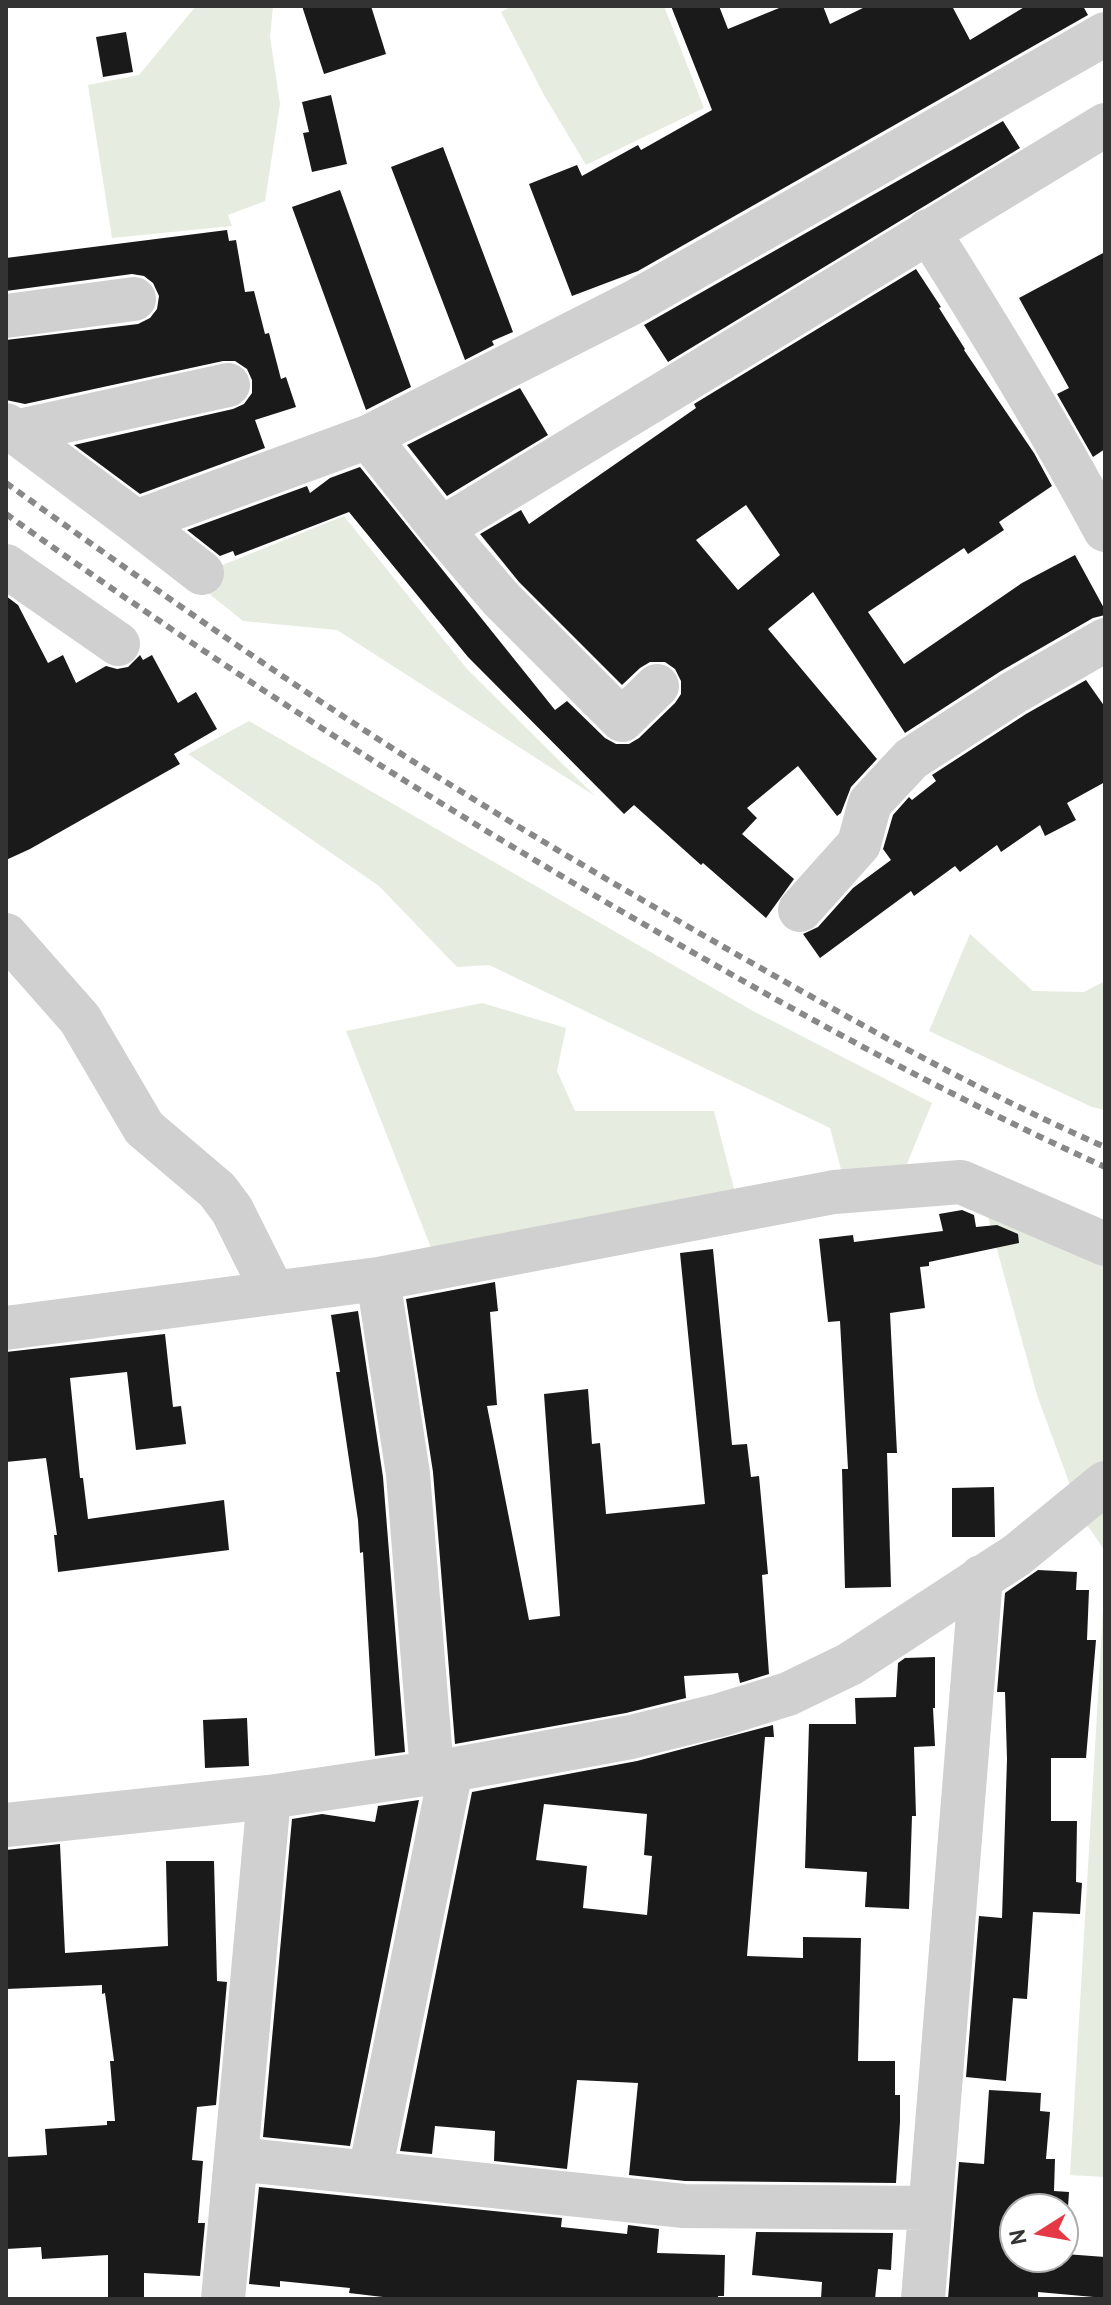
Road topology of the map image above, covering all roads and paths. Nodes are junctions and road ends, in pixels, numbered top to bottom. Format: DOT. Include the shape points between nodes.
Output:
graph roads {
  1 [pos="1105,34"];
  2 [pos="1105,125"];
  3 [pos="928,231"];
  4 [pos="134,299"];
  5 [pos="6,316"];
  6 [pos="228,385"];
  7 [pos="11,428"];
  8 [pos="368,437"];
  9 [pos="136,522"];
  10 [pos="441,529"];
  11 [pos="1105,530"];
  12 [pos="6,566"];
  13 [pos="202,573"];
  14 [pos="1105,640"];
  15 [pos="118,644"];
  16 [pos="657,686"];
  17 [pos="800,910"];
  18 [pos="6,935"];
  19 [pos="1105,1244"];
  20 [pos="378,1279"];
  21 [pos="273,1292"];
  22 [pos="6,1328"];
  23 [pos="1105,1483"];
  24 [pos="981,1577"];
  25 [pos="442,1771"];
  26 [pos="269,1797"];
  27 [pos="6,1825"];
  28 [pos="236,2159"];
  29 [pos="370,2172"];
  30 [pos="930,2208"];
  31 [pos="223,2299"];
  32 [pos="923,2299"];
  1 -- 8 [label="street" via="636,301"];
  2 -- 3 [label="street"];
  3 -- 10 [label="street"];
  3 -- 11 [label="street"];
  4 -- 5 [label="street"];
  6 -- 7 [label="street"];
  7 -- 9 [label="street"];
  8 -- 9 [label="street"];
  8 -- 10 [label="street"];
  9 -- 13 [label="street"];
  10 -- 16 [label="street" via="501,599 622,720"];
  12 -- 15 [label="street"];
  14 -- 17 [label="street" via="911,759 870,803 859,844"];
  18 -- 21 [label="street" via="80,1019 144,1128 217,1190 232,1210"];
  19 -- 20 [label="street" via="961,1182 834,1192"];
  20 -- 21 [label="street"];
  20 -- 25 [label="street" via="408,1474"];
  21 -- 22 [label="street"];
  23 -- 24 [label="street" via="1017,1555"];
  24 -- 25 [label="street" via="850,1664 788,1694 631,1737"];
  24 -- 30 [label="street"];
  25 -- 26 [label="street"];
  25 -- 29 [label="street"];
  26 -- 27 [label="street"];
  26 -- 28 [label="street"];
  28 -- 29 [label="street"];
  28 -- 31 [label="street"];
  29 -- 30 [label="street" via="684,2206"];
  30 -- 32 [label="street"];
}
